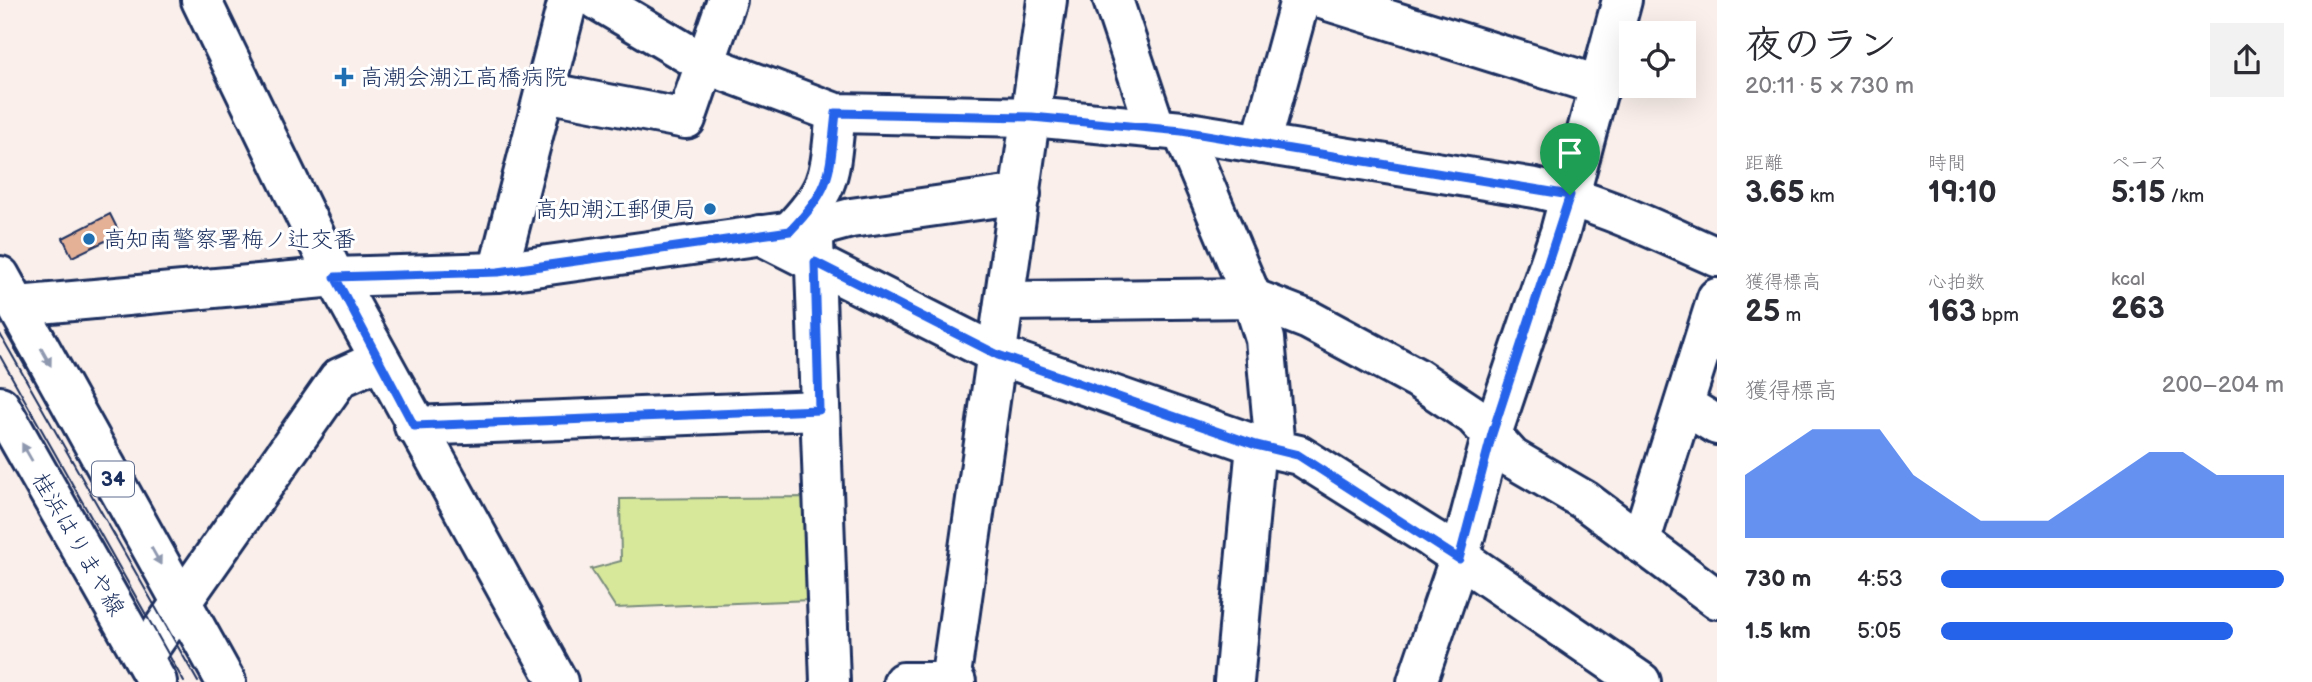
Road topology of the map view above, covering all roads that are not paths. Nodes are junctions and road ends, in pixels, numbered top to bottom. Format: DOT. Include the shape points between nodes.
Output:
graph roads {
  1 [pos="201,0"];
  2 [pos="568,0"];
  3 [pos="597,0"];
  4 [pos="727,0"];
  5 [pos="1047,0"];
  6 [pos="1113,0"];
  7 [pos="1300,0"];
  8 [pos="1325,0"];
  9 [pos="1622,0"];
  10 [pos="705,64"];
  11 [pos="1601,86"];
  12 [pos="545,92"];
  13 [pos="836,113"];
  14 [pos="1032,117"];
  15 [pos="1169,130"];
  16 [pos="1261,144"];
  17 [pos="829,179"];
  18 [pos="1021,194"];
  19 [pos="1570,195"];
  20 [pos="851,218"];
  21 [pos="794,239"];
  22 [pos="1717,257"];
  23 [pos="498,272"];
  24 [pos="335,277"];
  25 [pos="9,291"];
  26 [pos="1252,298"];
  27 [pos="1717,298"];
  28 [pos="1006,301"];
  29 [pos="998,355"];
  30 [pos="379,360"];
  31 [pos="1684,405"];
  32 [pos="0,406"];
  33 [pos="819,410"];
  34 [pos="1717,425"];
  35 [pos="414,426"];
  36 [pos="1492,434"];
  37 [pos="1265,447"];
  38 [pos="1640,543"];
  39 [pos="1459,559"];
  40 [pos="1717,599"];
  41 [pos="183,604"];
  42 [pos="150,669"];
  43 [pos="952,681"];
  44 [pos="226,682"];
  45 [pos="558,682"];
  46 [pos="830,682"];
  47 [pos="903,682"];
  48 [pos="1234,682"];
  49 [pos="1418,682"];
  50 [pos="1641,682"];
  1 -- 24 [label="street"];
  2 -- 12 [label="street"];
  3 -- 10 [label="street"];
  4 -- 10 [label="street"];
  5 -- 14 [label="street"];
  6 -- 15 [label="street"];
  7 -- 16 [label="street"];
  8 -- 11 [label="street"];
  9 -- 11 [label="street"];
  10 -- 12 [label="street" via="686,119"];
  10 -- 13 [label="street"];
  11 -- 19 [label="street"];
  12 -- 23 [label="street"];
  13 -- 14 [label="street"];
  13 -- 17 [label="street"];
  14 -- 15 [label="street"];
  14 -- 18 [label="street"];
  15 -- 16 [label="street"];
  15 -- 26 [label="street"];
  16 -- 19 [label="street"];
  17 -- 20 [label="street"];
  17 -- 21 [label="street"];
  18 -- 20 [label="street"];
  18 -- 28 [label="street"];
  19 -- 22 [label="street"];
  19 -- 36 [label="street"];
  20 -- 21 [label="street"];
  21 -- 23 [label="street"];
  21 -- 29 [label="street"];
  21 -- 33 [label="street"];
  23 -- 24 [label="street"];
  24 -- 25 [label="street"];
  24 -- 30 [label="street"];
  25 -- 41 [label="street, 34, one-way"];
  26 -- 28 [label="street"];
  26 -- 36 [label="street" via="1309,320 1417,378 1474,416"];
  26 -- 37 [label="street" via="1265,339"];
  27 -- 31 [label="street"];
  28 -- 29 [label="street"];
  29 -- 37 [label="street"];
  29 -- 43 [label="street"];
  30 -- 35 [label="street"];
  30 -- 41 [label="street" via="339,378"];
  31 -- 34 [label="street"];
  31 -- 38 [label="street"];
  42 -- 32 [label="street, 桂浜はりまや線, one-way"];
  33 -- 35 [label="street"];
  33 -- 46 [label="street"];
  35 -- 45 [label="street"];
  36 -- 38 [label="street" via="1513,458 1584,500"];
  36 -- 39 [label="street"];
  37 -- 39 [label="street" via="1298,455"];
  37 -- 48 [label="street"];
  38 -- 40 [label="street"];
  39 -- 49 [label="street"];
  39 -- 50 [label="street"];
  41 -- 42 [label="street"];
  41 -- 44 [label="street, 34"];
  43 -- 47 [label="street"];
}
